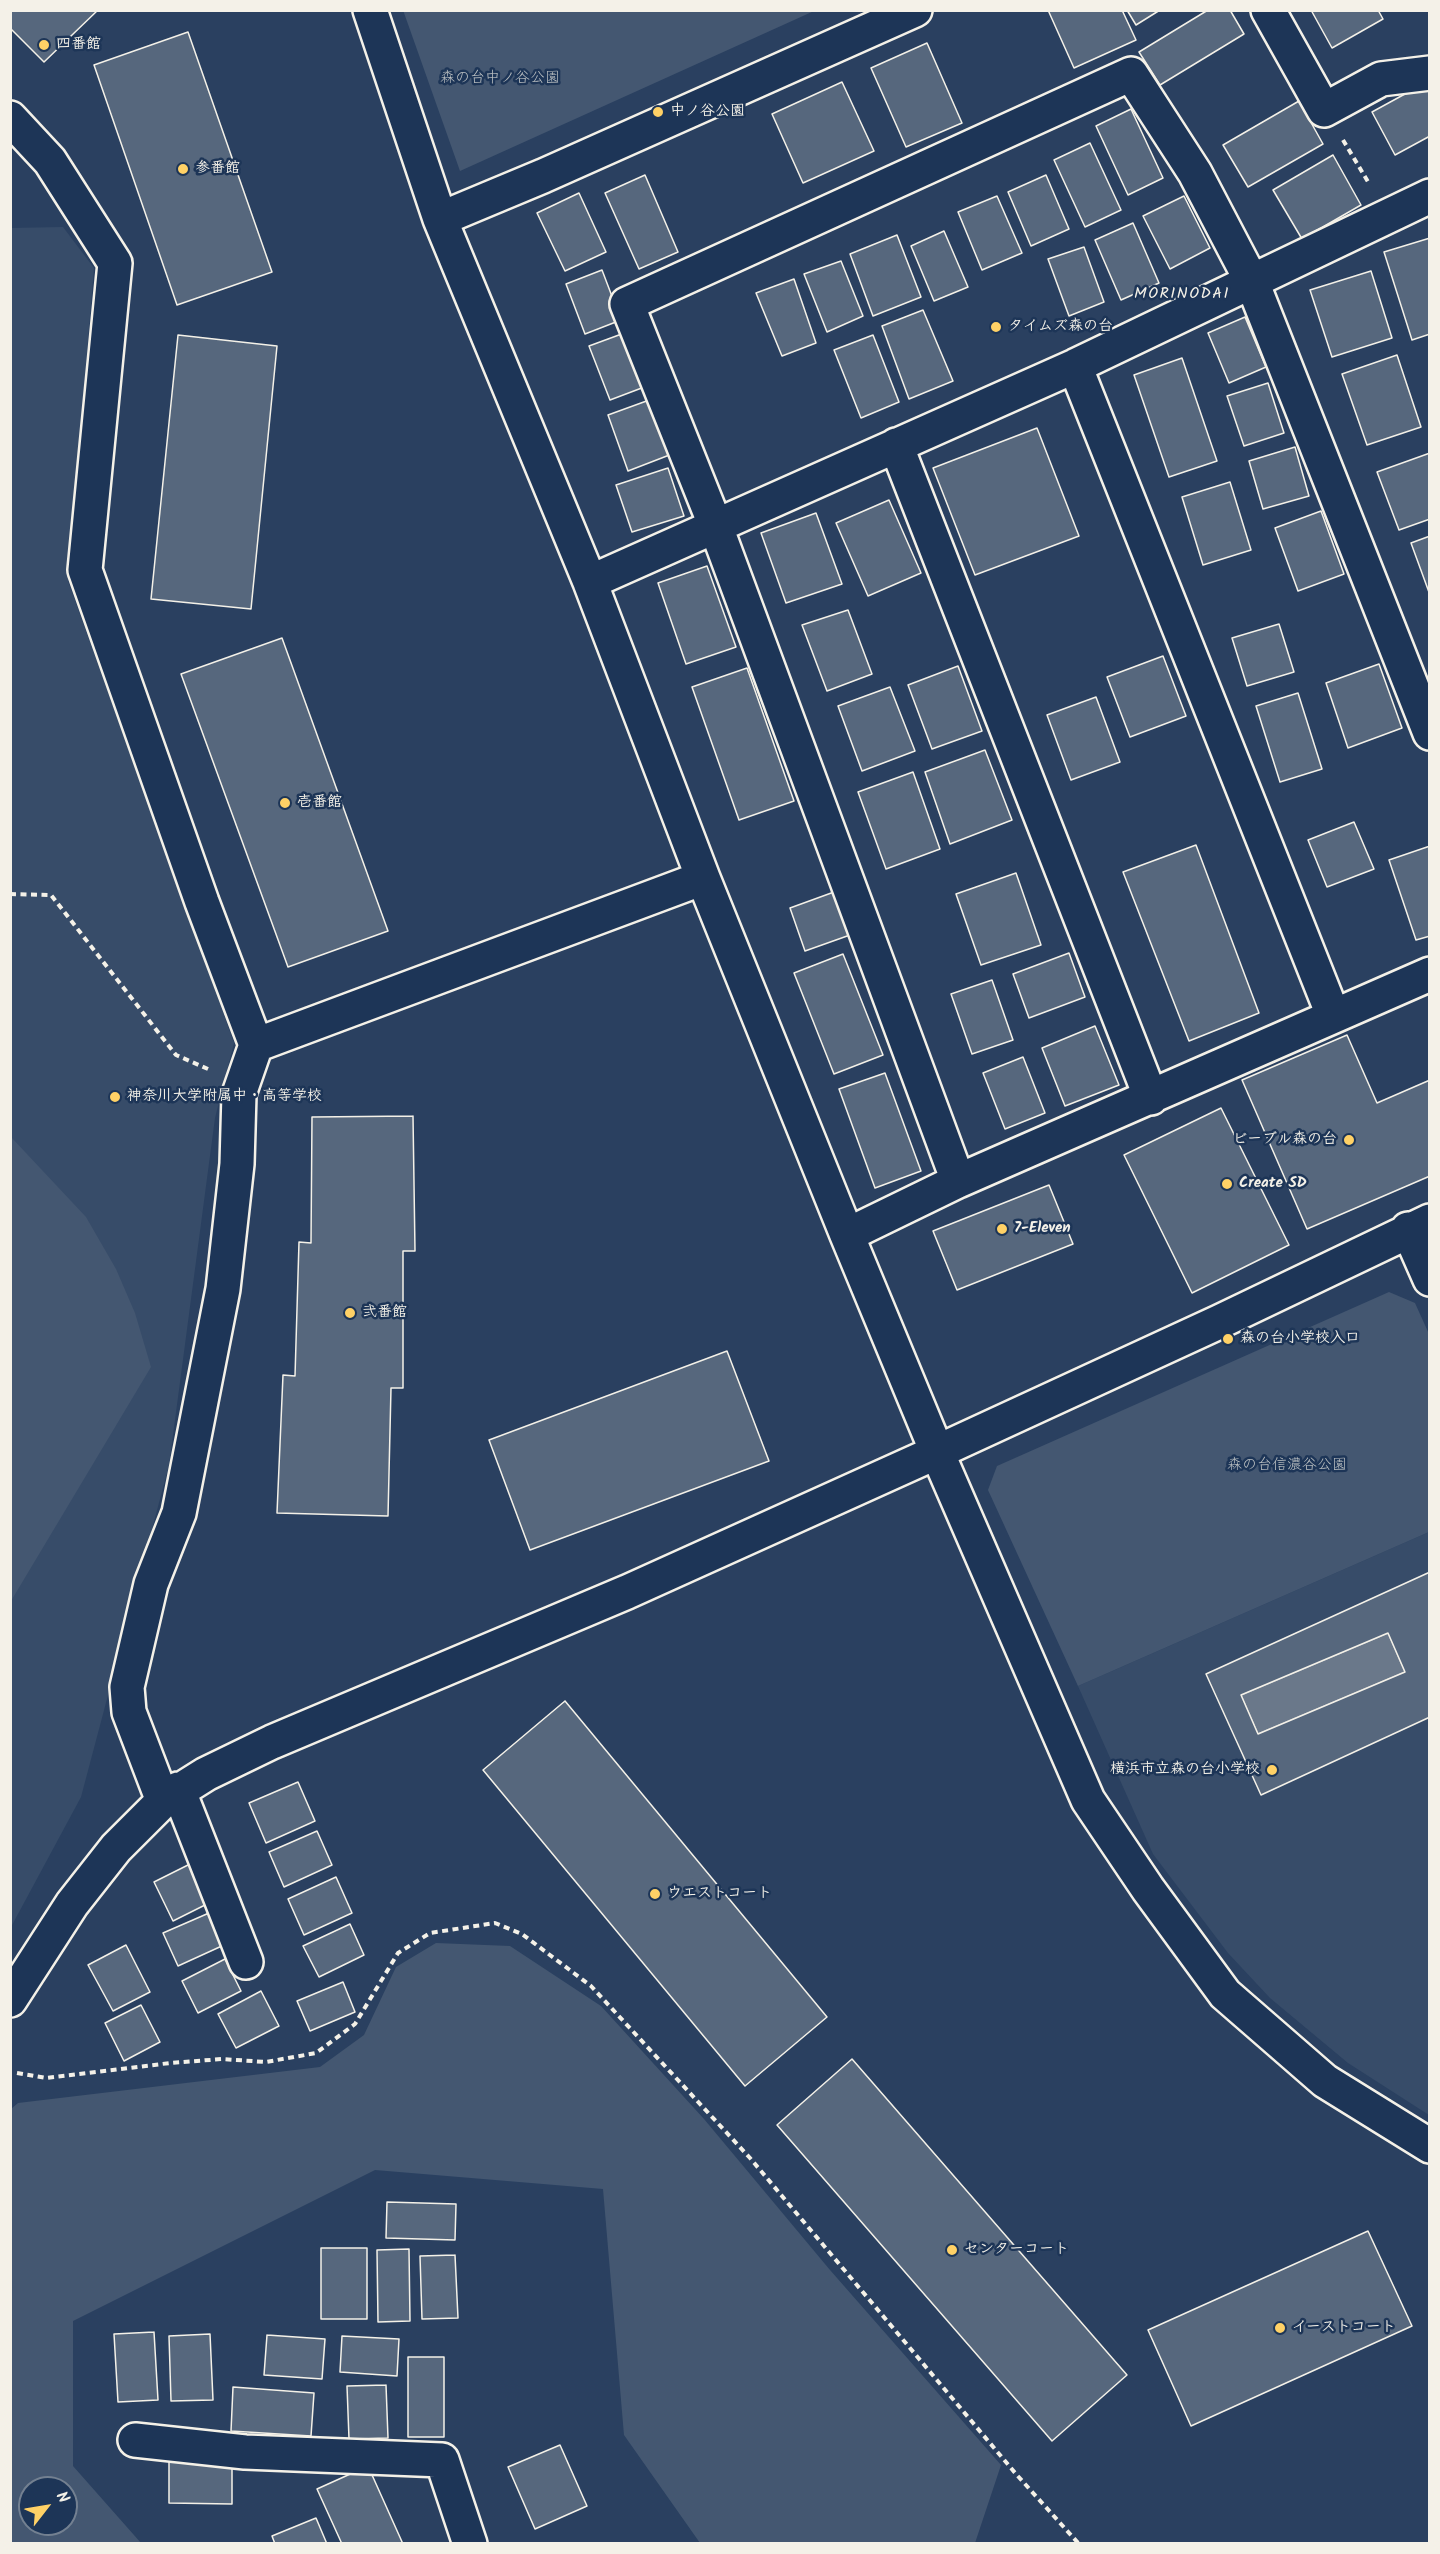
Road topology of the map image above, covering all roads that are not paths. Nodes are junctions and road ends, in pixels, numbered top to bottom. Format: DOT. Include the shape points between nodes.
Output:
graph roads {
  1 [pos="370,10"];
  2 [pos="915,10"];
  3 [pos="1268,10"];
  4 [pos="1430,73"];
  5 [pos="10,118"];
  6 [pos="1430,196"];
  7 [pos="440,219"];
  8 [pos="1252,282"];
  9 [pos="1075,366"];
  10 [pos="896,445"];
  11 [pos="716,527"];
  12 [pos="590,582"];
  13 [pos="1430,733"];
  14 [pos="703,878"];
  15 [pos="1430,974"];
  16 [pos="1333,1015"];
  17 [pos="256,1046"];
  18 [pos="1151,1098"];
  19 [pos="958,1181"];
  20 [pos="1419,1225"];
  21 [pos="847,1235"];
  22 [pos="1430,1279"];
  23 [pos="937,1452"];
  24 [pos="171,1795"];
  25 [pos="246,1962"];
  26 [pos="10,2000"];
  27 [pos="1430,2146"];
  28 [pos="135,2440"];
  29 [pos="470,2544"];
  1 -- 7 [label="street"];
  2 -- 7 [label="street"];
  3 -- 4 [label="street" via="1324,110 1381,78"];
  5 -- 17 [label="street" via="50,161 115,263 84,570"];
  6 -- 8 [label="street"];
  7 -- 12 [label="street"];
  8 -- 9 [label="street"];
  8 -- 11 [label="street" via="1195,172 1131,74 627,304"];
  8 -- 13 [label="street"];
  9 -- 10 [label="street"];
  9 -- 16 [label="street"];
  10 -- 11 [label="street"];
  10 -- 18 [label="street"];
  11 -- 12 [label="street"];
  11 -- 19 [label="street"];
  12 -- 14 [label="street"];
  14 -- 17 [label="street"];
  14 -- 21 [label="street"];
  15 -- 16 [label="street"];
  16 -- 18 [label="street"];
  17 -- 24 [label="street" via="239,1094 237,1164 218,1311 178,1513 151,1584 127,1687 129,1712"];
  18 -- 19 [label="street"];
  19 -- 21 [label="street"];
  20 -- 22 [label="street"];
  20 -- 23 [label="street"];
  21 -- 23 [label="street"];
  23 -- 24 [label="street" via="627,1592 272,1742"];
  23 -- 27 [label="street" via="1088,1800 1148,1889 1226,1995 1325,2081"];
  24 -- 25 [label="street"];
  24 -- 26 [label="street" via="116,1848 72,1904"];
  28 -- 29 [label="street" via="245,2452 442,2460"];
}
